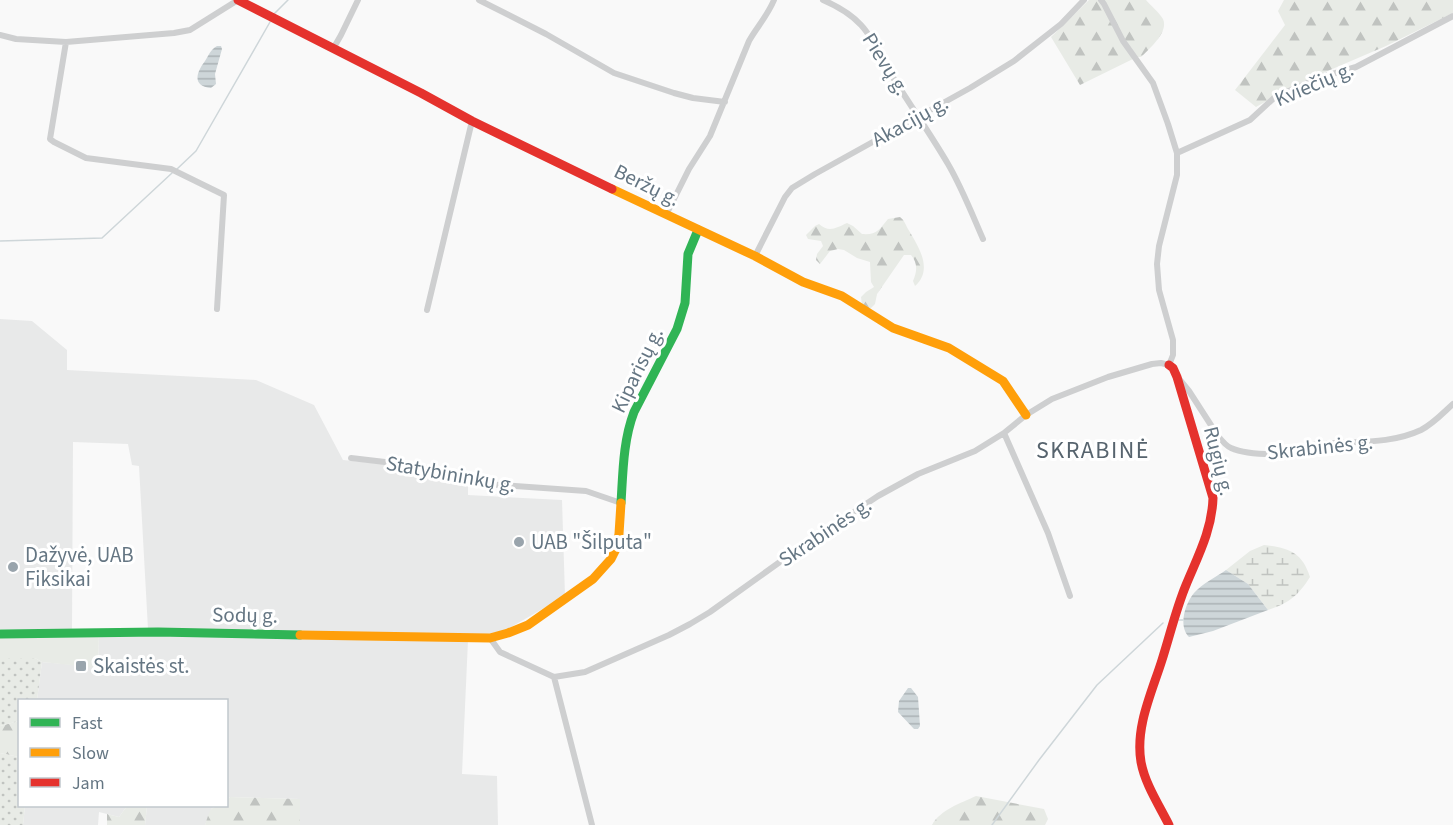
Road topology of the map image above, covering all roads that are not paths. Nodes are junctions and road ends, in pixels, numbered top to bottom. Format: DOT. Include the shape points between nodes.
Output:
graph roads {
  1 [pos="238,0"];
  2 [pos="358,0"];
  3 [pos="479,0"];
  4 [pos="774,0"];
  5 [pos="823,0"];
  6 [pos="1084,0"];
  7 [pos="1101,0"];
  8 [pos="1453,16"];
  9 [pos="0,35"];
  10 [pos="66,42"];
  11 [pos="333,49"];
  12 [pos="725,102"];
  13 [pos="919,116"];
  14 [pos="472,121"];
  15 [pos="1177,153"];
  16 [pos="666,215"];
  17 [pos="698,230"];
  18 [pos="983,239"];
  19 [pos="755,256"];
  20 [pos="217,309"];
  21 [pos="427,310"];
  22 [pos="1169,365"];
  23 [pos="1177,377"];
  24 [pos="1453,404"];
  25 [pos="1026,415"];
  26 [pos="1004,433"];
  27 [pos="351,458"];
  28 [pos="621,503"];
  29 [pos="1070,596"];
  30 [pos="0,634"];
  31 [pos="489,638"];
  32 [pos="554,677"];
  33 [pos="592,825"];
  34 [pos="1169,825"];
  1 -- 10 [label="street" via="190,30"];
  1 -- 11 [label="street, Beržų g."];
  2 -- 11 [label="street"];
  3 -- 12 [label="street" via="614,73 693,98"];
  4 -- 12 [label="street" via="749,41"];
  5 -- 13 [label="street, Pievų g." via="861,25"];
  6 -- 13 [label="street, Akacijų g." via="1014,61"];
  7 -- 15 [label="street" via="1123,41 1153,83"];
  8 -- 15 [label="street, Kviečių g." via="1356,67 1275,97 1250,120"];
  9 -- 10 [label="street"];
  10 -- 20 [label="street" via="50,139 86,158 171,169 224,195"];
  11 -- 14 [label="street, Beržų g."];
  12 -- 16 [label="street"];
  13 -- 18 [label="street, Pievų g." via="961,188"];
  13 -- 19 [label="street, Akacijų g." via="792,188"];
  14 -- 16 [label="street, Beržų g."];
  14 -- 21 [label="street"];
  15 -- 22 [label="street" via="1177,175 1157,264 1159,290 1173,339"];
  16 -- 17 [label="street, Beržų g."];
  17 -- 19 [label="street, Beržų g."];
  17 -- 28 [label="street, Kiparisų g." via="688,254 685,303 677,329 629,425"];
  19 -- 25 [label="street, Beržų g." via="803,282 842,296 893,328 949,348 1003,381"];
  22 -- 23 [label="street, Rugių g."];
  22 -- 25 [label="street, Skrabinės g." via="1152,364 1086,385"];
  23 -- 24 [label="street, Skrabinės g." via="1223,442 1231,448 1255,453 1278,454 1305,446 1389,439 1422,429"];
  23 -- 34 [label="street, Rugių g." via="1213,498 1213,517 1179,604 1142,722 1140,756 1144,775"];
  25 -- 26 [label="street, Skrabinės g."];
  26 -- 29 [label="street" via="1048,533"];
  26 -- 32 [label="street, Skrabinės g." via="975,451 918,474 878,496 690,624 585,672"];
  27 -- 28 [label="street, Statybininkų g." via="448,472 486,484 586,491"];
  28 -- 31 [label="street, Kiparisų g." via="616,549 608,564 528,625"];
  30 -- 31 [label="street, Sodų g." via="158,632"];
  31 -- 32 [label="street" via="500,652"];
  32 -- 33 [label="street"];
}
